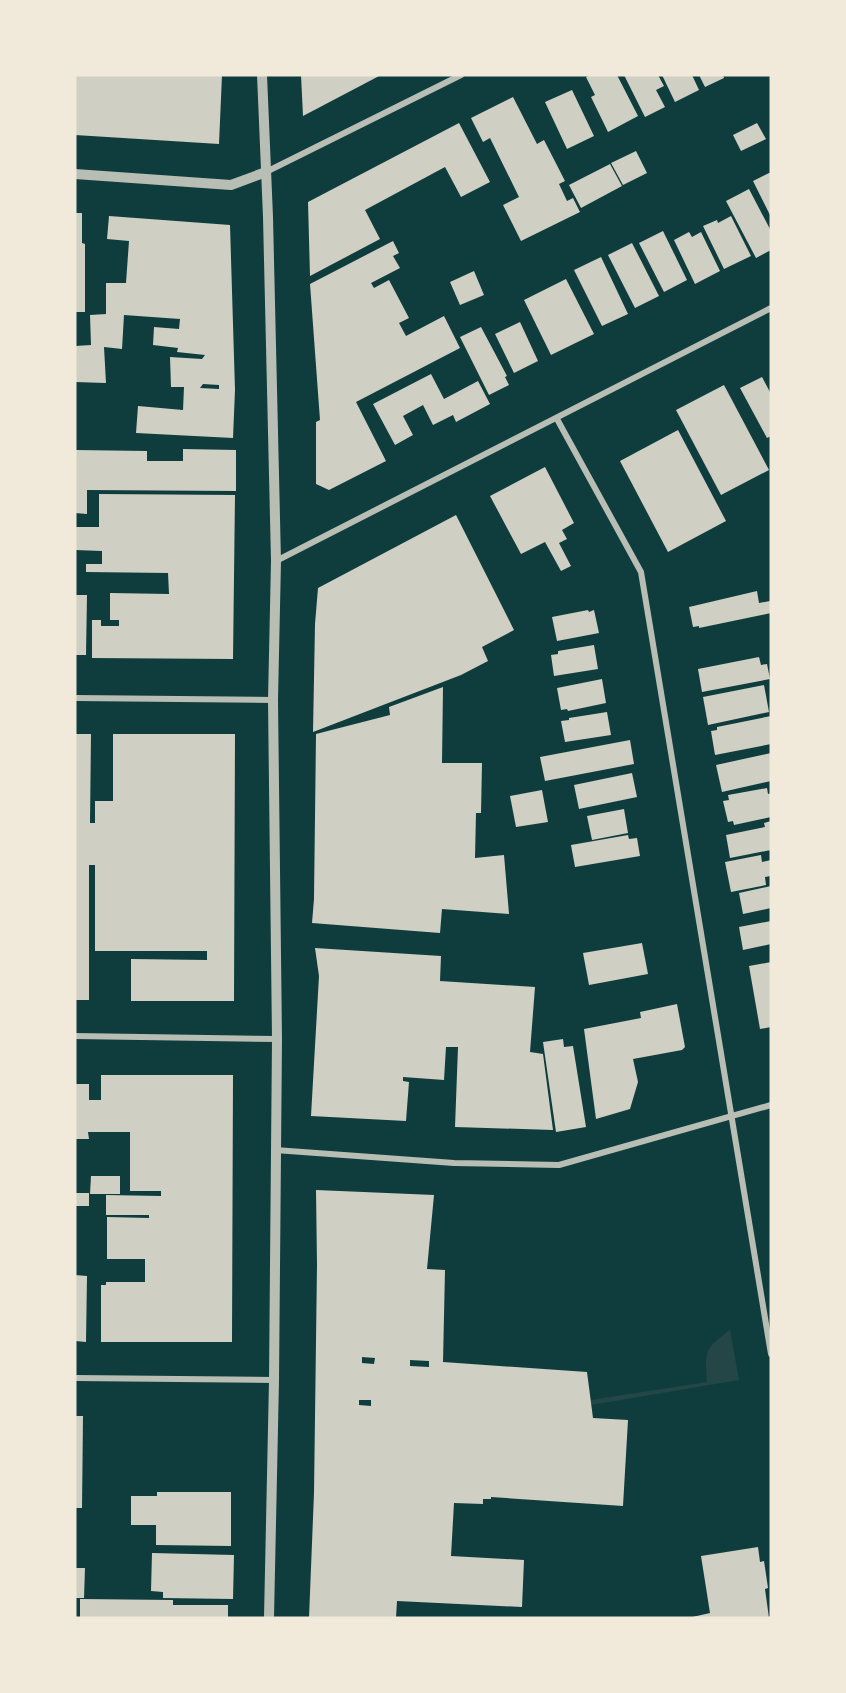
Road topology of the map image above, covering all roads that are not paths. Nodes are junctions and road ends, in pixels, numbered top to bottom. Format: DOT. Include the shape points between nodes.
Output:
graph roads {
  1 [pos="262,75"];
  2 [pos="461,75"];
  3 [pos="266,172"];
  4 [pos="75,174"];
  5 [pos="771,309"];
  6 [pos="557,419"];
  7 [pos="276,561"];
  8 [pos="75,698"];
  9 [pos="273,700"];
  10 [pos="75,1036"];
  11 [pos="277,1040"];
  12 [pos="771,1105"];
  13 [pos="732,1117"];
  14 [pos="274,1150"];
  15 [pos="771,1354"];
  16 [pos="75,1378"];
  17 [pos="274,1380"];
  18 [pos="269,1618"];
  1 -- 3 [label="street"];
  2 -- 3 [label="street"];
  3 -- 4 [label="street" via="231,185"];
  3 -- 7 [label="street"];
  5 -- 6 [label="street"];
  6 -- 7 [label="street"];
  6 -- 13 [label="street" via="641,572"];
  7 -- 9 [label="street"];
  8 -- 9 [label="street"];
  9 -- 11 [label="street"];
  10 -- 11 [label="street"];
  11 -- 14 [label="street"];
  12 -- 13 [label="street"];
  13 -- 14 [label="street" via="559,1165 454,1163"];
  13 -- 15 [label="street"];
  14 -- 17 [label="street"];
  16 -- 17 [label="street"];
  17 -- 18 [label="street"];
}
